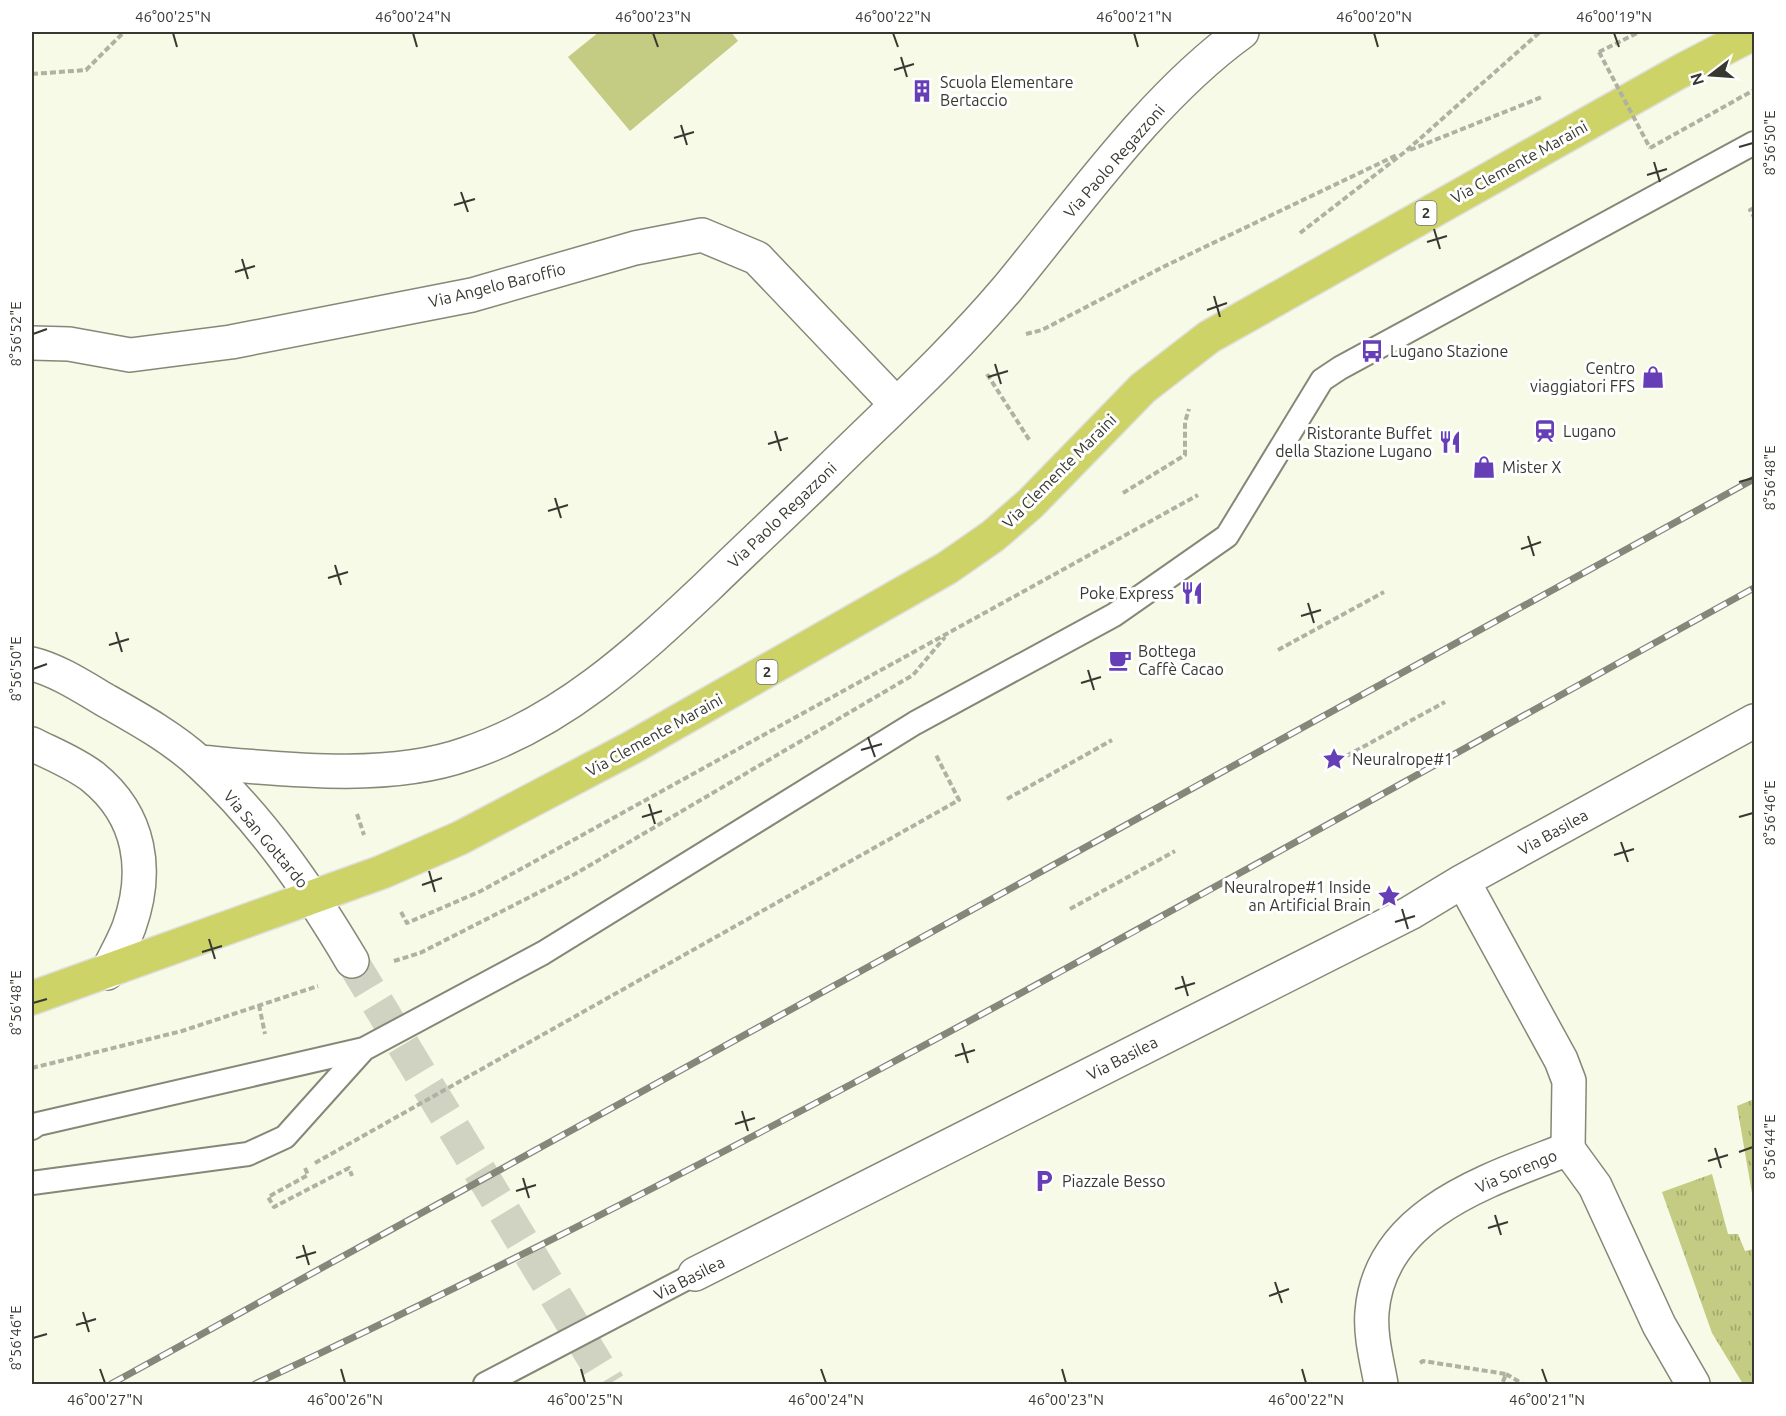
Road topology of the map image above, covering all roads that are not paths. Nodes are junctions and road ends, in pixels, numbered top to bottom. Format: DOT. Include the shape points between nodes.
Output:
graph roads {
  1 [pos="1242,32"];
  2 [pos="1755,33"];
  3 [pos="1211,43"];
  4 [pos="1755,143"];
  5 [pos="32,343"];
  6 [pos="896,404"];
  7 [pos="32,664"];
  8 [pos="1755,721"];
  9 [pos="32,744"];
  10 [pos="200,762"];
  11 [pos="1462,881"];
  12 [pos="314,897"];
  13 [pos="352,961"];
  14 [pos="106,973"];
  15 [pos="32,998"];
  16 [pos="364,1049"];
  17 [pos="32,1128"];
  18 [pos="1568,1149"];
  19 [pos="32,1183"];
  20 [pos="695,1274"];
  21 [pos="485,1384"];
  22 [pos="1381,1384"];
  23 [pos="1693,1384"];
  1 -- 3 [label="street, Via Paolo Regazzoni"];
  2 -- 12 [label="main road, Via Clemente Maraini / 2" via="1209,337 1136,395 1030,504 947,568 547,794 460,838"];
  3 -- 6 [label="street, Via Paolo Regazzoni" via="979,322"];
  4 -- 16 [label="lane" via="1322,380 1227,537 1114,615 915,723 543,953"];
  5 -- 6 [label="street, Via Angelo Baroffio" via="69,344 130,355 231,342 472,295 635,248 702,235 757,258"];
  6 -- 10 [label="street, Via Paolo Regazzoni" via="645,645 591,689 528,728 465,755 409,766 335,771"];
  7 -- 10 [label="street, Via San Gottardo" via="140,719"];
  8 -- 11 [label="street, Via Basilea"];
  9 -- 14 [label="street" via="92,776 116,799 132,826 140,858 139,887 129,928"];
  10 -- 12 [label="street, Via San Gottardo" via="260,827"];
  11 -- 18 [label="street" via="1561,1060 1569,1081"];
  11 -- 20 [label="street, Via Basilea" via="1410,913"];
  12 -- 13 [label="street"];
  12 -- 14 [label="main road, Via San Gottardo / 2"];
  14 -- 15 [label="main road, Via San Gottardo / 2"];
  16 -- 17 [label="lane"];
  16 -- 19 [label="lane" via="285,1137 248,1154"];
  18 -- 22 [label="street, Via Sorengo" via="1443,1203 1405,1234 1388,1257 1372,1312"];
  18 -- 23 [label="street, Via Sorengo" via="1595,1186 1659,1325"];
  20 -- 21 [label="lane, Via Basilea"];
}
